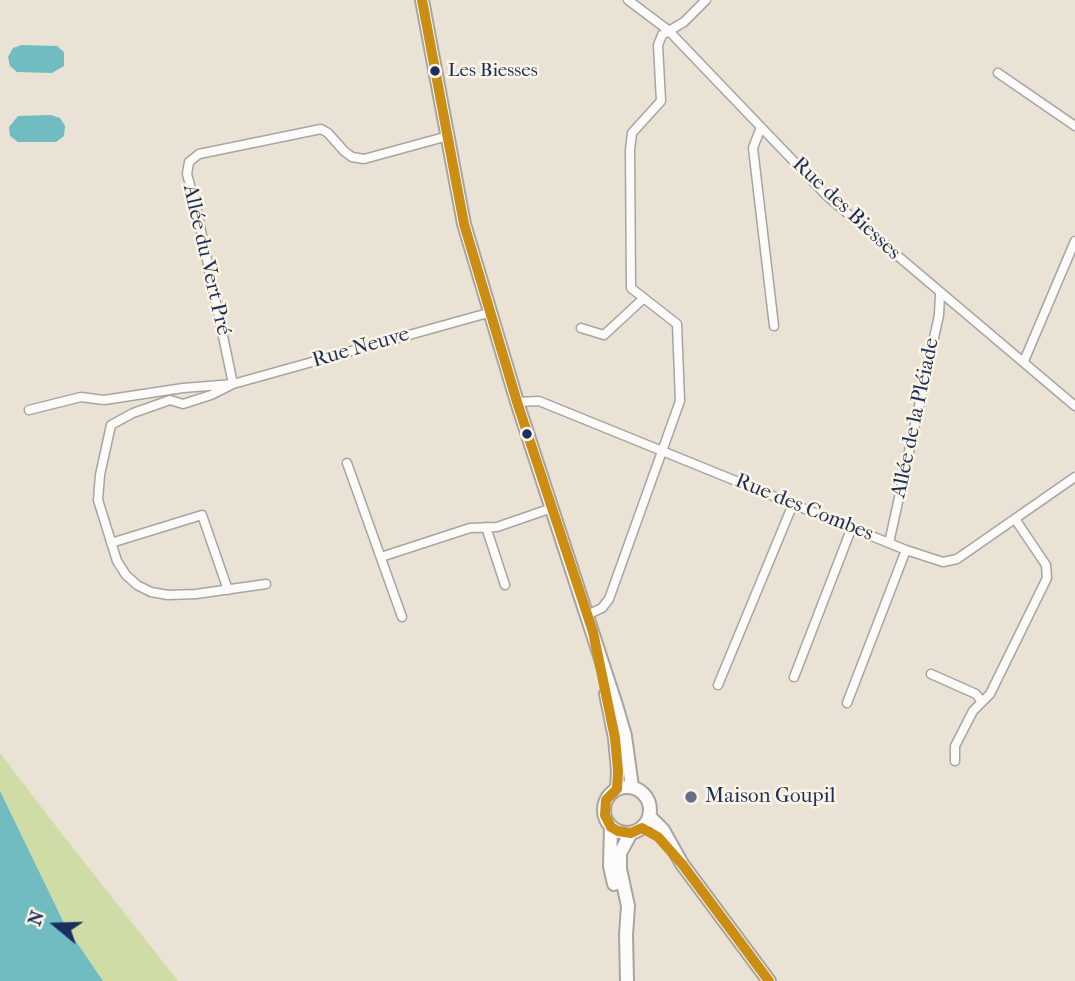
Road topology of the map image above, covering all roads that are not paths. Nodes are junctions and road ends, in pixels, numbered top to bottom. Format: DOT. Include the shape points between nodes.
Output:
graph roads {
  1 [pos="422,0"];
  2 [pos="628,0"];
  3 [pos="706,0"];
  4 [pos="668,30"];
  5 [pos="998,73"];
  6 [pos="1075,126"];
  7 [pos="761,127"];
  8 [pos="448,136"];
  9 [pos="1075,241"];
  10 [pos="940,294"];
  11 [pos="644,298"];
  12 [pos="488,313"];
  13 [pos="774,326"];
  14 [pos="581,328"];
  15 [pos="1024,361"];
  16 [pos="233,384"];
  17 [pos="517,402"];
  18 [pos="1075,406"];
  19 [pos="29,410"];
  20 [pos="663,451"];
  21 [pos="347,463"];
  22 [pos="1075,477"];
  23 [pos="793,504"];
  24 [pos="552,508"];
  25 [pos="1014,519"];
  26 [pos="486,527"];
  27 [pos="852,527"];
  28 [pos="111,543"];
  29 [pos="889,543"];
  30 [pos="906,550"];
  31 [pos="381,557"];
  32 [pos="266,584"];
  33 [pos="505,585"];
  34 [pos="228,590"];
  35 [pos="587,615"];
  36 [pos="402,617"];
  37 [pos="593,632"];
  38 [pos="931,674"];
  39 [pos="794,677"];
  40 [pos="718,685"];
  41 [pos="982,702"];
  42 [pos="847,703"];
  43 [pos="955,761"];
  44 [pos="632,787"];
  45 [pos="617,789"];
  46 [pos="641,826"];
  47 [pos="611,827"];
  48 [pos="626,935"];
  49 [pos="627,981"];
  50 [pos="769,981"];
  1 -- 8 [label="main road"];
  2 -- 4 [label="street, Rue des Biesses"];
  3 -- 4 [label="street" via="684,22"];
  4 -- 7 [label="street, Rue des Biesses"];
  4 -- 11 [label="street" via="658,44 661,101 632,133 630,150 631,288"];
  5 -- 6 [label="street"];
  7 -- 10 [label="street, Rue des Biesses" via="827,196"];
  7 -- 13 [label="street" via="753,148"];
  8 -- 12 [label="main road" via="464,224"];
  8 -- 16 [label="street, Allée du Vert Pré" via="364,159 344,151 321,129 199,154 189,162 187,174"];
  9 -- 15 [label="street"];
  10 -- 15 [label="street, Rue des Biesses"];
  10 -- 29 [label="street, Allée de la Pléiade"];
  11 -- 14 [label="street" via="604,335"];
  11 -- 20 [label="street" via="677,324 680,401"];
  12 -- 16 [label="street, Rue Neuve"];
  12 -- 17 [label="main road"];
  15 -- 18 [label="street, Rue des Biesses"];
  16 -- 19 [label="street, Rue Neuve" via="104,400 81,397"];
  16 -- 28 [label="street, Rue Neuve" via="183,404 170,400 111,425 98,500"];
  17 -- 20 [label="street, Rue des Combes" via="539,401"];
  17 -- 24 [label="main road"];
  20 -- 23 [label="street, Rue des Combes"];
  20 -- 35 [label="street" via="609,598 602,608"];
  21 -- 31 [label="street"];
  22 -- 25 [label="street, Rue des Combes"];
  23 -- 27 [label="street, Rue des Combes"];
  23 -- 40 [label="street"];
  24 -- 26 [label="street"];
  24 -- 35 [label="main road"];
  25 -- 30 [label="street, Rue des Combes" via="957,559 943,562"];
  25 -- 41 [label="street" via="1046,565 1047,578"];
  26 -- 31 [label="street"];
  26 -- 33 [label="street"];
  27 -- 29 [label="street, Rue des Combes"];
  27 -- 39 [label="street"];
  28 -- 34 [label="street" via="125,575 151,592"];
  28 -- 34 [label="street" via="202,515"];
  29 -- 30 [label="street, Rue des Combes"];
  30 -- 42 [label="street"];
  31 -- 36 [label="street"];
  32 -- 34 [label="street"];
  35 -- 37 [label="main road"];
  37 -- 44 [label="main road" via="625,736"];
  37 -- 45 [label="main road" via="615,738"];
  38 -- 41 [label="street" via="976,694"];
  41 -- 43 [label="street" via="955,746"];
  44 -- 45 [label="main road"];
  44 -- 46 [label="main road" via="650,804"];
  45 -- 47 [label="main road" via="605,805"];
  46 -- 47 [label="main road" via="622,833"];
  46 -- 48 [label="main road" via="620,853 628,906"];
  46 -- 50 [label="main road" via="682,864"];
  47 -- 48 [label="main road" via="610,866"];
  48 -- 49 [label="main road"];
}
